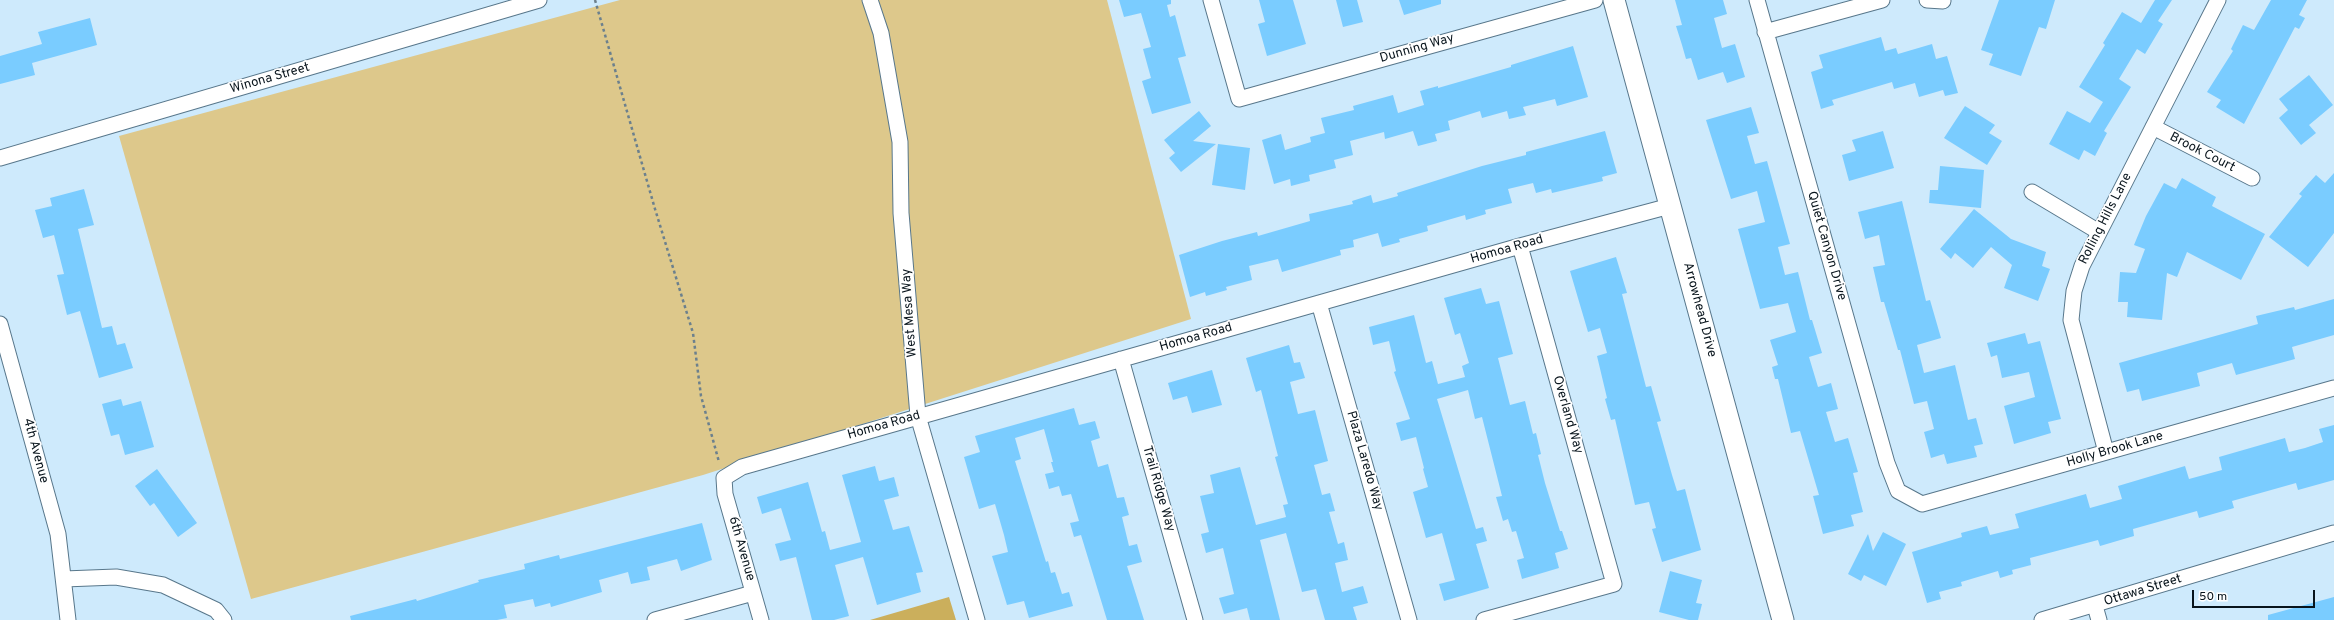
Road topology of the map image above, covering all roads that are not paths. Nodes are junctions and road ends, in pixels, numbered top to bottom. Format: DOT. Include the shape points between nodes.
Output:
graph roads {
  1 [pos="539,0"];
  2 [pos="870,0"];
  3 [pos="1211,0"];
  4 [pos="1595,0"];
  5 [pos="1614,0"];
  6 [pos="1757,0"];
  7 [pos="1882,0"];
  8 [pos="1927,0"];
  9 [pos="2218,0"];
  10 [pos="1944,1"];
  11 [pos="1765,32"];
  12 [pos="2153,128"];
  13 [pos="0,158"];
  14 [pos="2252,178"];
  15 [pos="2032,192"];
  16 [pos="1670,206"];
  17 [pos="2099,232"];
  18 [pos="1520,246"];
  19 [pos="1319,303"];
  20 [pos="0,324"];
  21 [pos="1121,359"];
  22 [pos="2334,388"];
  23 [pos="918,416"];
  24 [pos="2106,452"];
  25 [pos="724,478"];
  26 [pos="1898,491"];
  27 [pos="2334,533"];
  28 [pos="64,579"];
  29 [pos="753,593"];
  30 [pos="2097,613"];
  31 [pos="68,620"];
  32 [pos="224,620"];
  33 [pos="655,620"];
  34 [pos="761,620"];
  35 [pos="977,620"];
  36 [pos="1195,620"];
  37 [pos="1409,620"];
  38 [pos="1484,620"];
  39 [pos="1783,620"];
  40 [pos="2042,620"];
  1 -- 13 [label="street, Winona Street"];
  2 -- 23 [label="street, West Mesa Way" via="881,33 900,142 901,213"];
  3 -- 4 [label="street, Dunning Way" via="1239,99"];
  5 -- 16 [label="main road, Arrowhead Drive"];
  6 -- 11 [label="street, Quiet Canyon Drive"];
  7 -- 11 [label="street"];
  8 -- 10 [label="street"];
  9 -- 12 [label="street, Rolling Hills Lane"];
  11 -- 26 [label="street, Quiet Canyon Drive" via="1885,456"];
  12 -- 14 [label="street, Brook Court"];
  12 -- 17 [label="street, Rolling Hills Lane"];
  15 -- 17 [label="street"];
  16 -- 18 [label="street, Homoa Road"];
  16 -- 39 [label="main road, Arrowhead Drive"];
  17 -- 24 [label="street, Rolling Hills Lane" via="2082,266 2074,291 2071,320"];
  18 -- 19 [label="street, Homoa Road"];
  18 -- 38 [label="street, Overland Way" via="1614,584"];
  19 -- 21 [label="street, Homoa Road"];
  19 -- 37 [label="street, Plaza Laredo Way"];
  20 -- 28 [label="street, 4th Avenue" via="58,534"];
  21 -- 23 [label="street, Homoa Road"];
  21 -- 36 [label="street, Trail Ridge Way"];
  22 -- 24 [label="street, Holly Brook Lane"];
  23 -- 25 [label="street, Homoa Road" via="742,467"];
  23 -- 35 [label="street, West Mesa Way"];
  24 -- 26 [label="street, Holly Brook Lane" via="1922,504"];
  25 -- 29 [label="street, 6th Avenue" via="725,494"];
  27 -- 30 [label="street, Ottawa Street"];
  28 -- 31 [label="street, 4th Avenue"];
  28 -- 32 [label="street" via="116,577 163,585 216,610"];
  29 -- 33 [label="street"];
  29 -- 34 [label="street, 6th Avenue"];
  30 -- 40 [label="street, Ottawa Street"];
}
